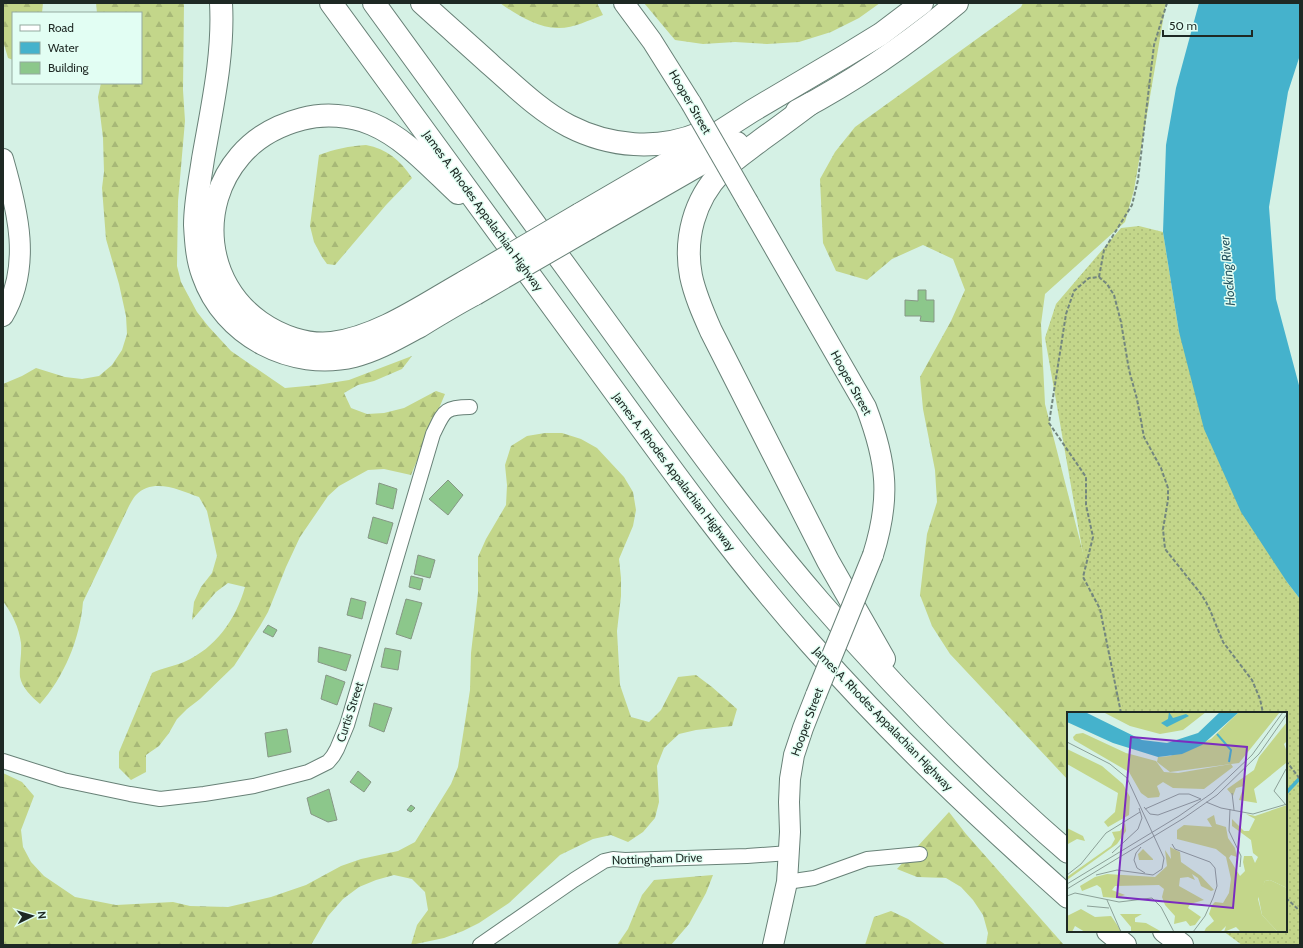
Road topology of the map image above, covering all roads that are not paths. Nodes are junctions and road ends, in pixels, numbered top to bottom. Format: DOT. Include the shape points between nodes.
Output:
graph roads {
  1 [pos="221,3"];
  2 [pos="331,3"];
  3 [pos="374,3"];
  4 [pos="422,3"];
  5 [pos="624,3"];
  6 [pos="922,3"];
  7 [pos="957,3"];
  8 [pos="810,104"];
  9 [pos="752,111"];
  10 [pos="3,159"];
  11 [pos="584,221"];
  12 [pos="494,225"];
  13 [pos="470,287"];
  14 [pos="3,316"];
  15 [pos="470,407"];
  16 [pos="905,696"];
  17 [pos="3,761"];
  18 [pos="1067,851"];
  19 [pos="789,853"];
  20 [pos="920,854"];
  21 [pos="787,882"];
  22 [pos="1067,896"];
  23 [pos="1109,932"];
  24 [pos="1165,932"];
  25 [pos="480,945"];
  26 [pos="773,945"];
  27 [pos="1126,945"];
  28 [pos="1182,945"];
  1 -- 13 [label="highway" via="218,70 195,224 197,250 203,275 212,295 227,315 242,331 262,344 285,354 307,359 331,359 354,356 398,338"];
  2 -- 12 [label="highway, James A. Rhodes Appalachian Highway"];
  3 -- 16 [label="highway" via="696,446 818,601"];
  4 -- 9 [label="highway" via="528,98 568,126 593,136 634,145 674,142"];
  5 -- 19 [label="street, Hooper Street, bridge" via="652,41 690,103 866,407 876,431 882,456 885,489 880,533 794,754 790,779"];
  6 -- 9 [label="highway" via="881,34"];
  7 -- 8 [label="highway" via="892,53"];
  8 -- 11 [label="highway"];
  8 -- 16 [label="highway" via="735,159 706,191 695,213 690,236 691,278 711,331 808,523 846,595"];
  9 -- 11 [label="highway"];
  10 -- 14 [label="street" via="12,189 20,240 20,261 12,300"];
  11 -- 13 [label="highway, bridge"];
  12 -- 13 [label="highway" via="390,133 371,123 331,115 290,122 253,143 240,156 226,177 216,201 212,224 213,248 219,270 228,288 254,318 271,330 291,338 330,343 351,340"];
  12 -- 22 [label="highway, James A. Rhodes Appalachian Highway" via="685,489 809,642 945,785"];
  15 -- 17 [label="street, Curtis Street" via="458,407 443,414 433,434 347,725 337,749 328,762 308,772 254,786 160,799 63,780"];
  16 -- 18 [label="highway" via="1004,794"];
  19 -- 21 [label="street, Hooper Street"];
  19 -- 25 [label="street, Nottingham Drive" via="604,861"];
  20 -- 21 [label="street" via="868,859 814,878"];
  21 -- 26 [label="street, Hooper Street"];
  23 -- 27 [label="highway"];
  24 -- 28 [label="highway"];
}
